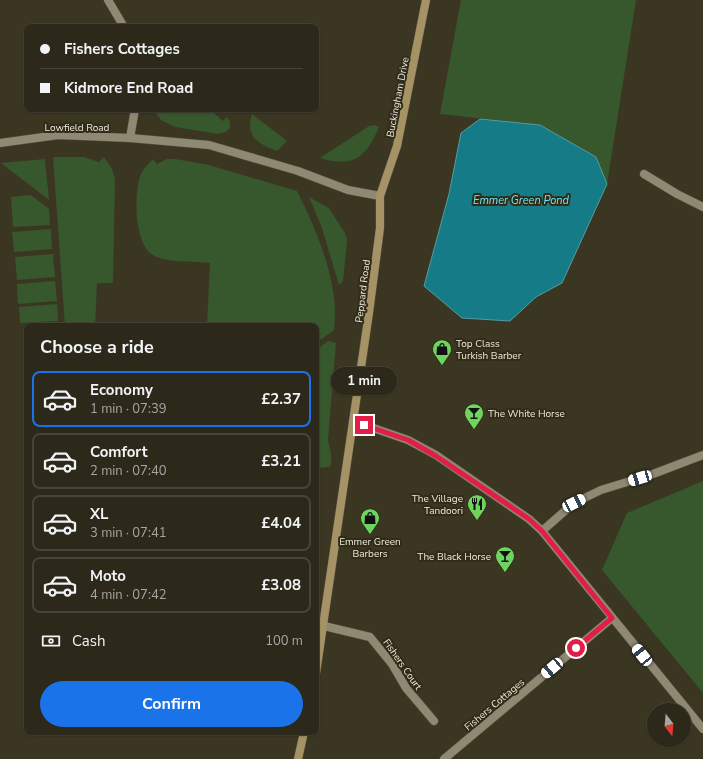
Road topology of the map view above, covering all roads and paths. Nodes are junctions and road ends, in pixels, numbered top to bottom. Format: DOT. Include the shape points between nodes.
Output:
graph roads {
  1 [pos="108,0"];
  2 [pos="426,0"];
  3 [pos="122,24"];
  4 [pos="134,112"];
  5 [pos="130,138"];
  6 [pos="0,143"];
  7 [pos="644,174"];
  8 [pos="380,196"];
  9 [pos="703,207"];
  10 [pos="353,421"];
  11 [pos="703,455"];
  12 [pos="542,531"];
  13 [pos="612,618"];
  14 [pos="324,626"];
  15 [pos="319,644"];
  16 [pos="434,721"];
  17 [pos="703,729"];
  18 [pos="303,735"];
  19 [pos="298,759"];
  20 [pos="444,759"];
  1 -- 3 [label="street"];
  2 -- 8 [label="main road, Buckingham Drive" via="398,146"];
  4 -- 5 [label="street"];
  5 -- 6 [label="street, Lowfield Road" via="53,135"];
  5 -- 8 [label="street" via="209,145 298,171 348,190"];
  7 -- 9 [label="street"];
  8 -- 10 [label="main road, Peppard Road" via="380,228"];
  10 -- 12 [label="street" via="408,440 436,456 513,507"];
  10 -- 14 [label="main road, Peppard Road"];
  11 -- 12 [label="street" via="601,490 574,503"];
  12 -- 13 [label="street"];
  13 -- 17 [label="street"];
  13 -- 20 [label="street, Fishers Cottages"];
  14 -- 15 [label="main road, Peppard Road"];
  14 -- 16 [label="street, Fishers Court" via="370,637 392,664 406,688"];
  18 -- 19 [label="main road"];
}
